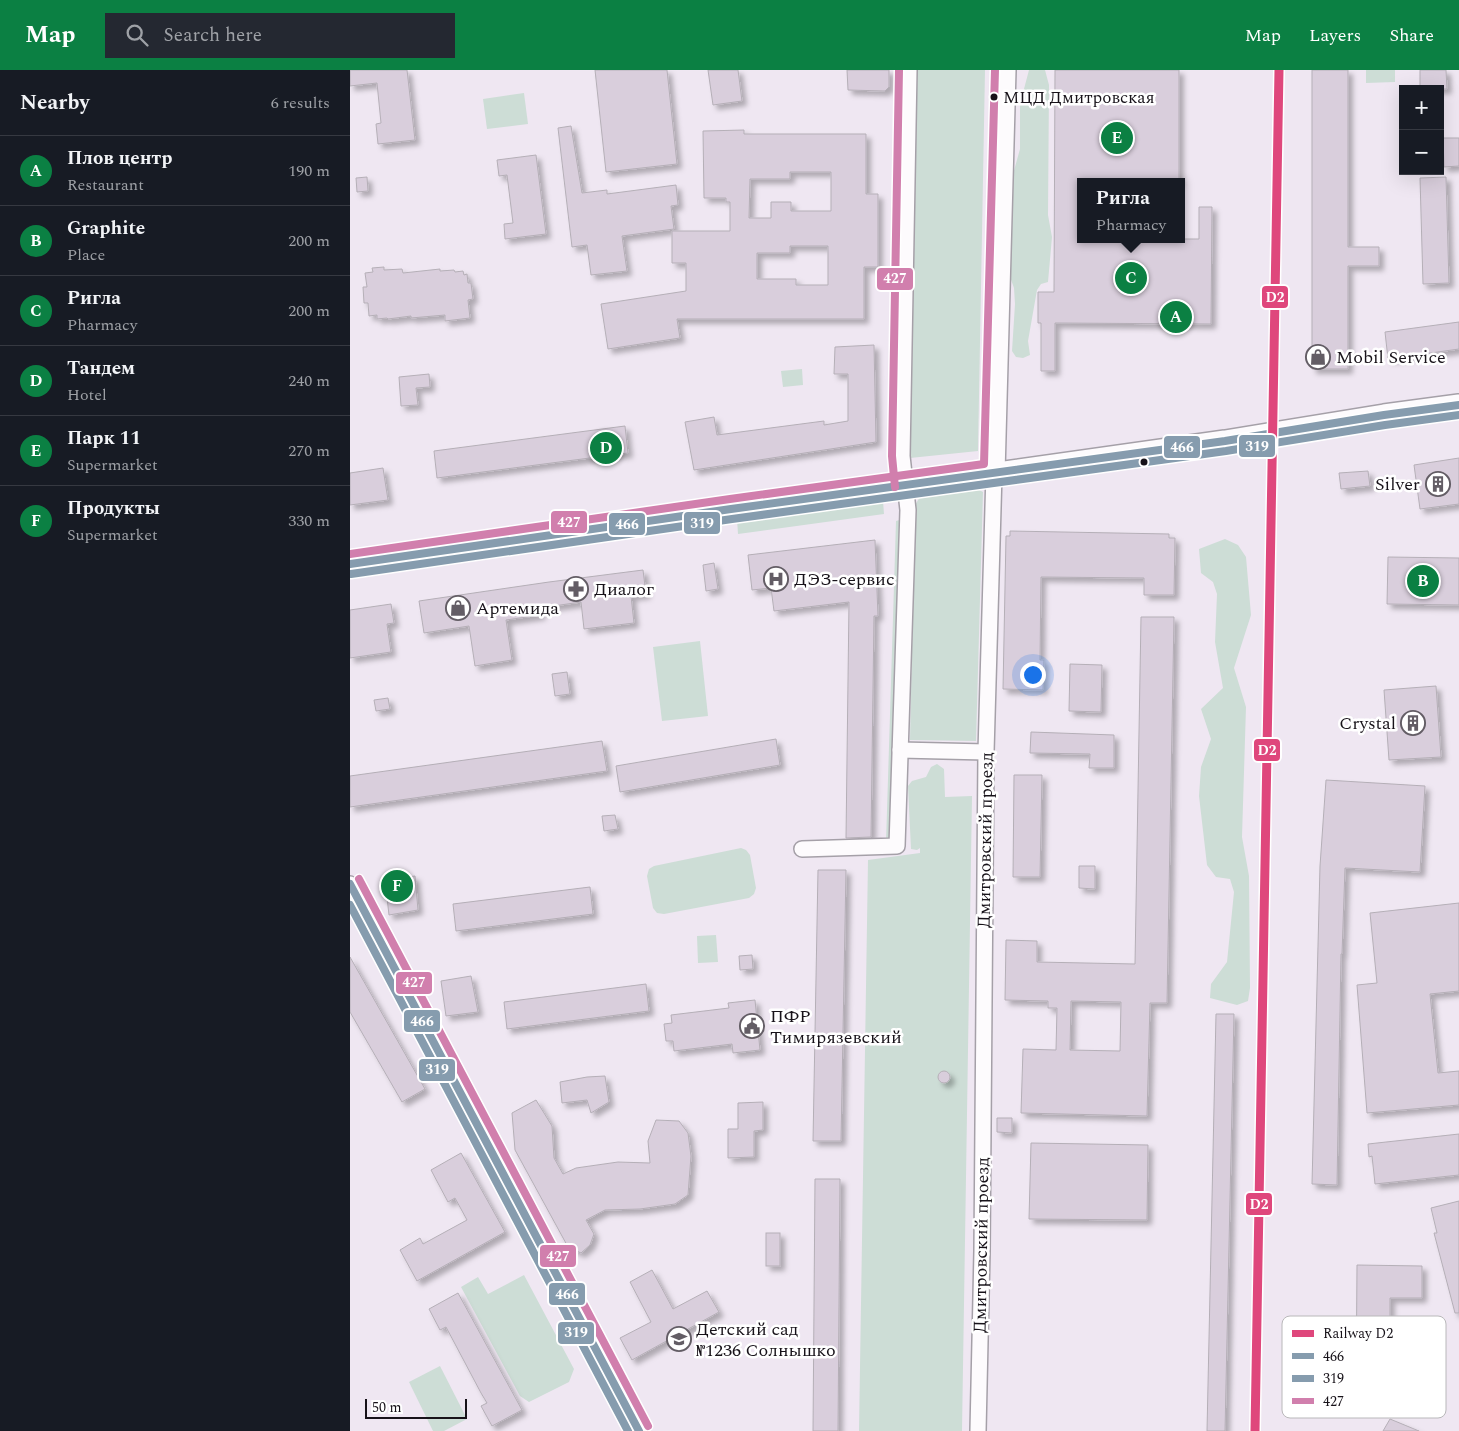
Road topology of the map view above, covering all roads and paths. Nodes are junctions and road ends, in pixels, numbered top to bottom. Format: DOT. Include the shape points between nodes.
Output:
graph roads {
  1 [pos="909,70"];
  2 [pos="1005,70"];
  3 [pos="1459,406"];
  4 [pos="994,473"];
  5 [pos="905,486"];
  6 [pos="350,564"];
  7 [pos="900,750"];
  8 [pos="986,752"];
  9 [pos="802,849"];
  10 [pos="350,884"];
  11 [pos="639,1431"];
  12 [pos="978,1431"];
  1 -- 5 [label="street" via="902,456"];
  2 -- 4 [label="main road, Дмитровский проезд"];
  3 -- 4 [label="main road"];
  4 -- 5 [label="main road"];
  4 -- 8 [label="street, Дмитровский проезд"];
  5 -- 6 [label="main road"];
  5 -- 7 [label="street" via="908,510"];
  7 -- 8 [label="street"];
  7 -- 9 [label="street" via="897,846"];
  8 -- 12 [label="street, Дмитровский проезд"];
  10 -- 11 [label="street"];
}
